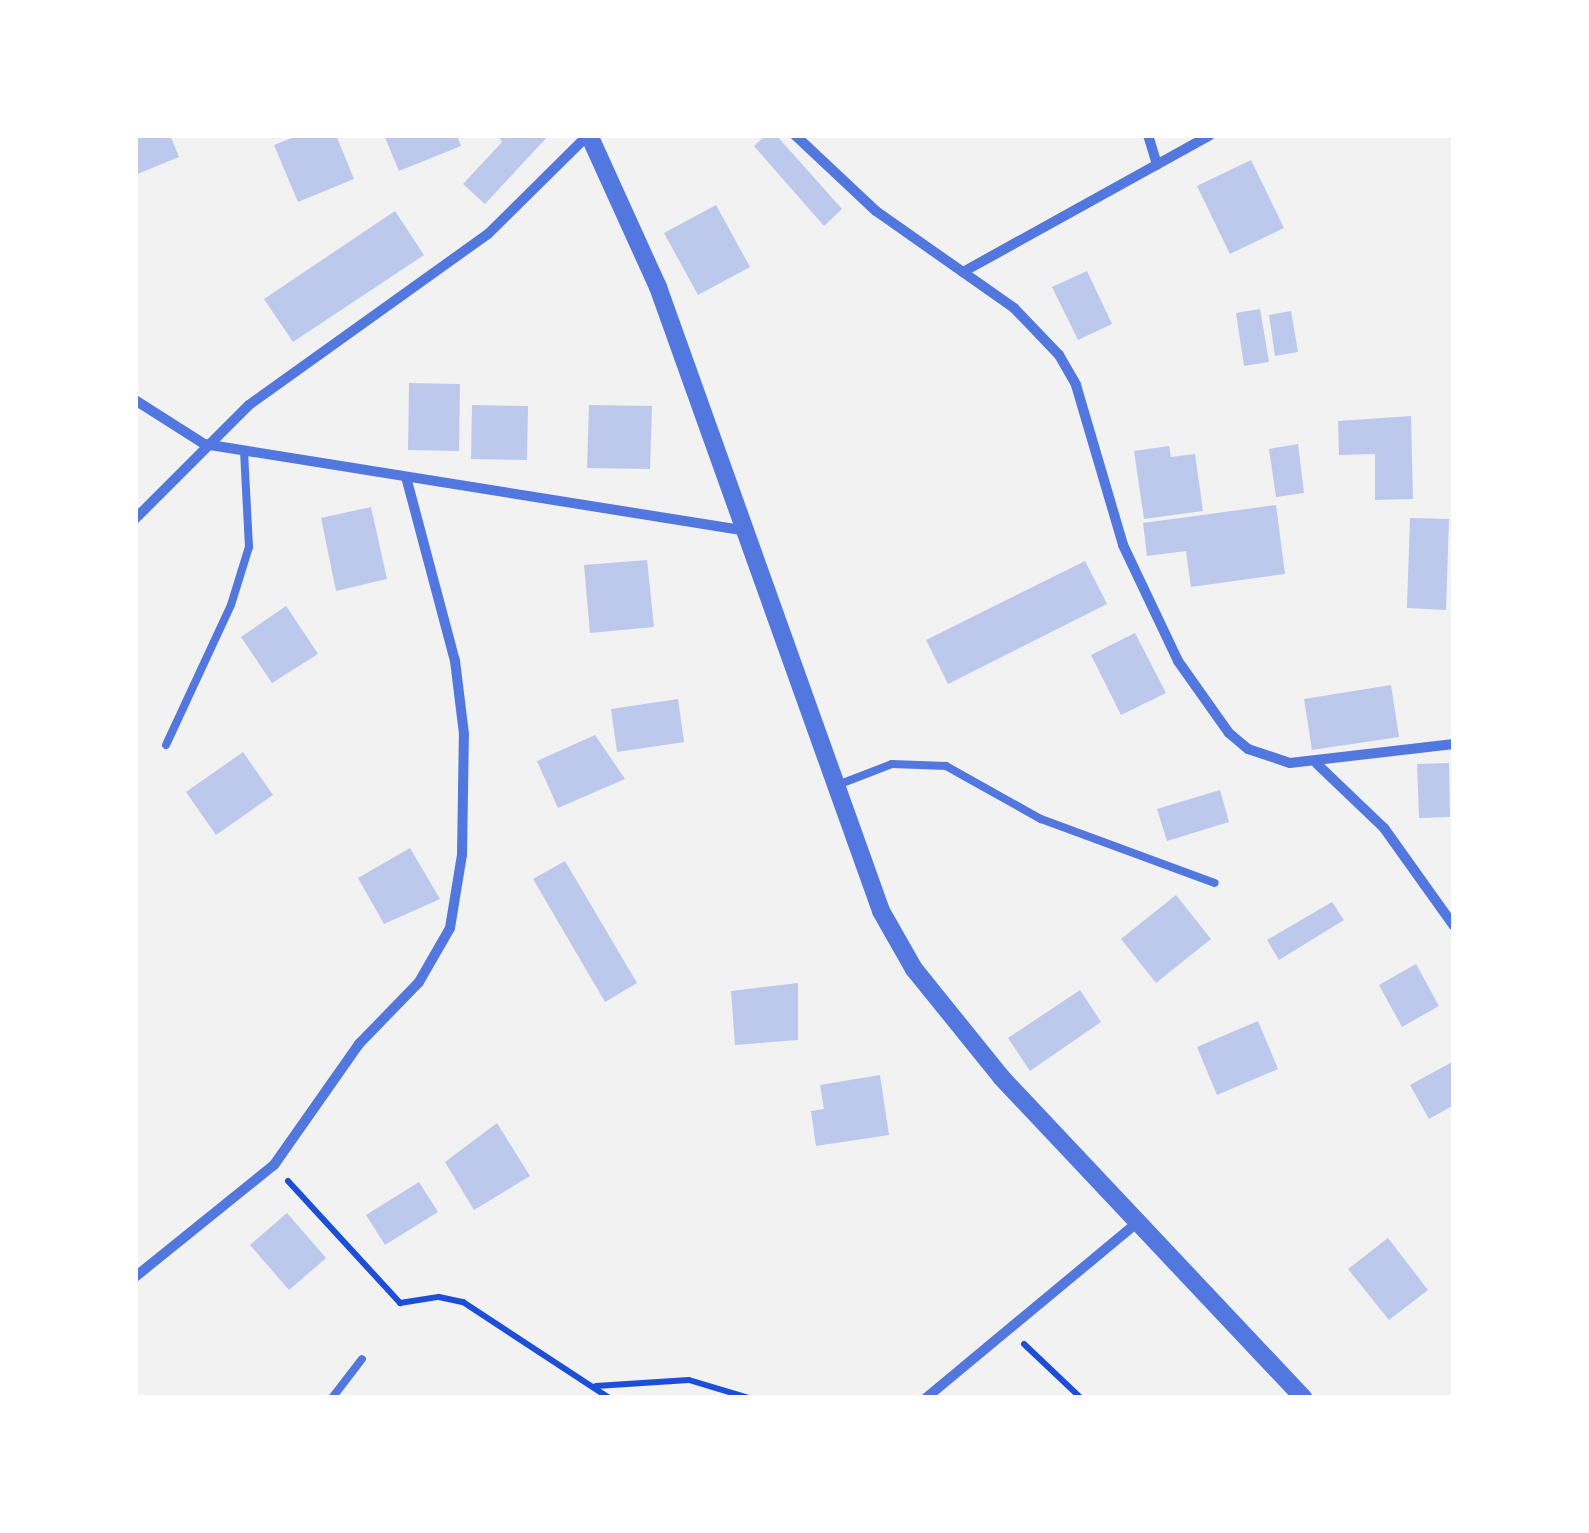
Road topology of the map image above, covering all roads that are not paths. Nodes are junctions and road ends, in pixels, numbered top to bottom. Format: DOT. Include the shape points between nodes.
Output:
graph roads {
  1 [pos="589,135"];
  2 [pos="795,135"];
  3 [pos="1148,135"];
  4 [pos="1210,135"];
  5 [pos="1156,165"];
  6 [pos="963,272"];
  7 [pos="135,400"];
  8 [pos="204,444"];
  9 [pos="244,451"];
  10 [pos="406,480"];
  11 [pos="135,520"];
  12 [pos="742,530"];
  13 [pos="1454,744"];
  14 [pos="166,745"];
  15 [pos="1317,764"];
  16 [pos="832,788"];
  17 [pos="1215,883"];
  18 [pos="1454,926"];
  19 [pos="1138,1222"];
  20 [pos="135,1276"];
  21 [pos="362,1359"];
  22 [pos="332,1398"];
  23 [pos="926,1398"];
  24 [pos="1303,1398"];
  1 -- 8 [label="street" via="488,234 302,362"];
  1 -- 12 [label="street" via="658,287"];
  2 -- 6 [label="street" via="876,212"];
  3 -- 5 [label="street"];
  4 -- 5 [label="street"];
  5 -- 6 [label="street"];
  6 -- 15 [label="street" via="1042,333 1068,370 1124,545 1200,696 1248,748"];
  7 -- 8 [label="street"];
  8 -- 9 [label="street"];
  8 -- 11 [label="street"];
  9 -- 10 [label="street"];
  9 -- 14 [label="lane" via="248,547 231,605"];
  10 -- 12 [label="street"];
  10 -- 20 [label="street" via="460,699 466,782 458,895 437,958 358,1044 274,1165"];
  12 -- 16 [label="street"];
  13 -- 15 [label="street"];
  15 -- 18 [label="street" via="1384,828"];
  16 -- 17 [label="lane" via="892,764 946,766 1041,819"];
  16 -- 19 [label="street" via="881,911 914,969 1001,1077"];
  19 -- 23 [label="street"];
  19 -- 24 [label="street"];
  21 -- 22 [label="lane"];
}
